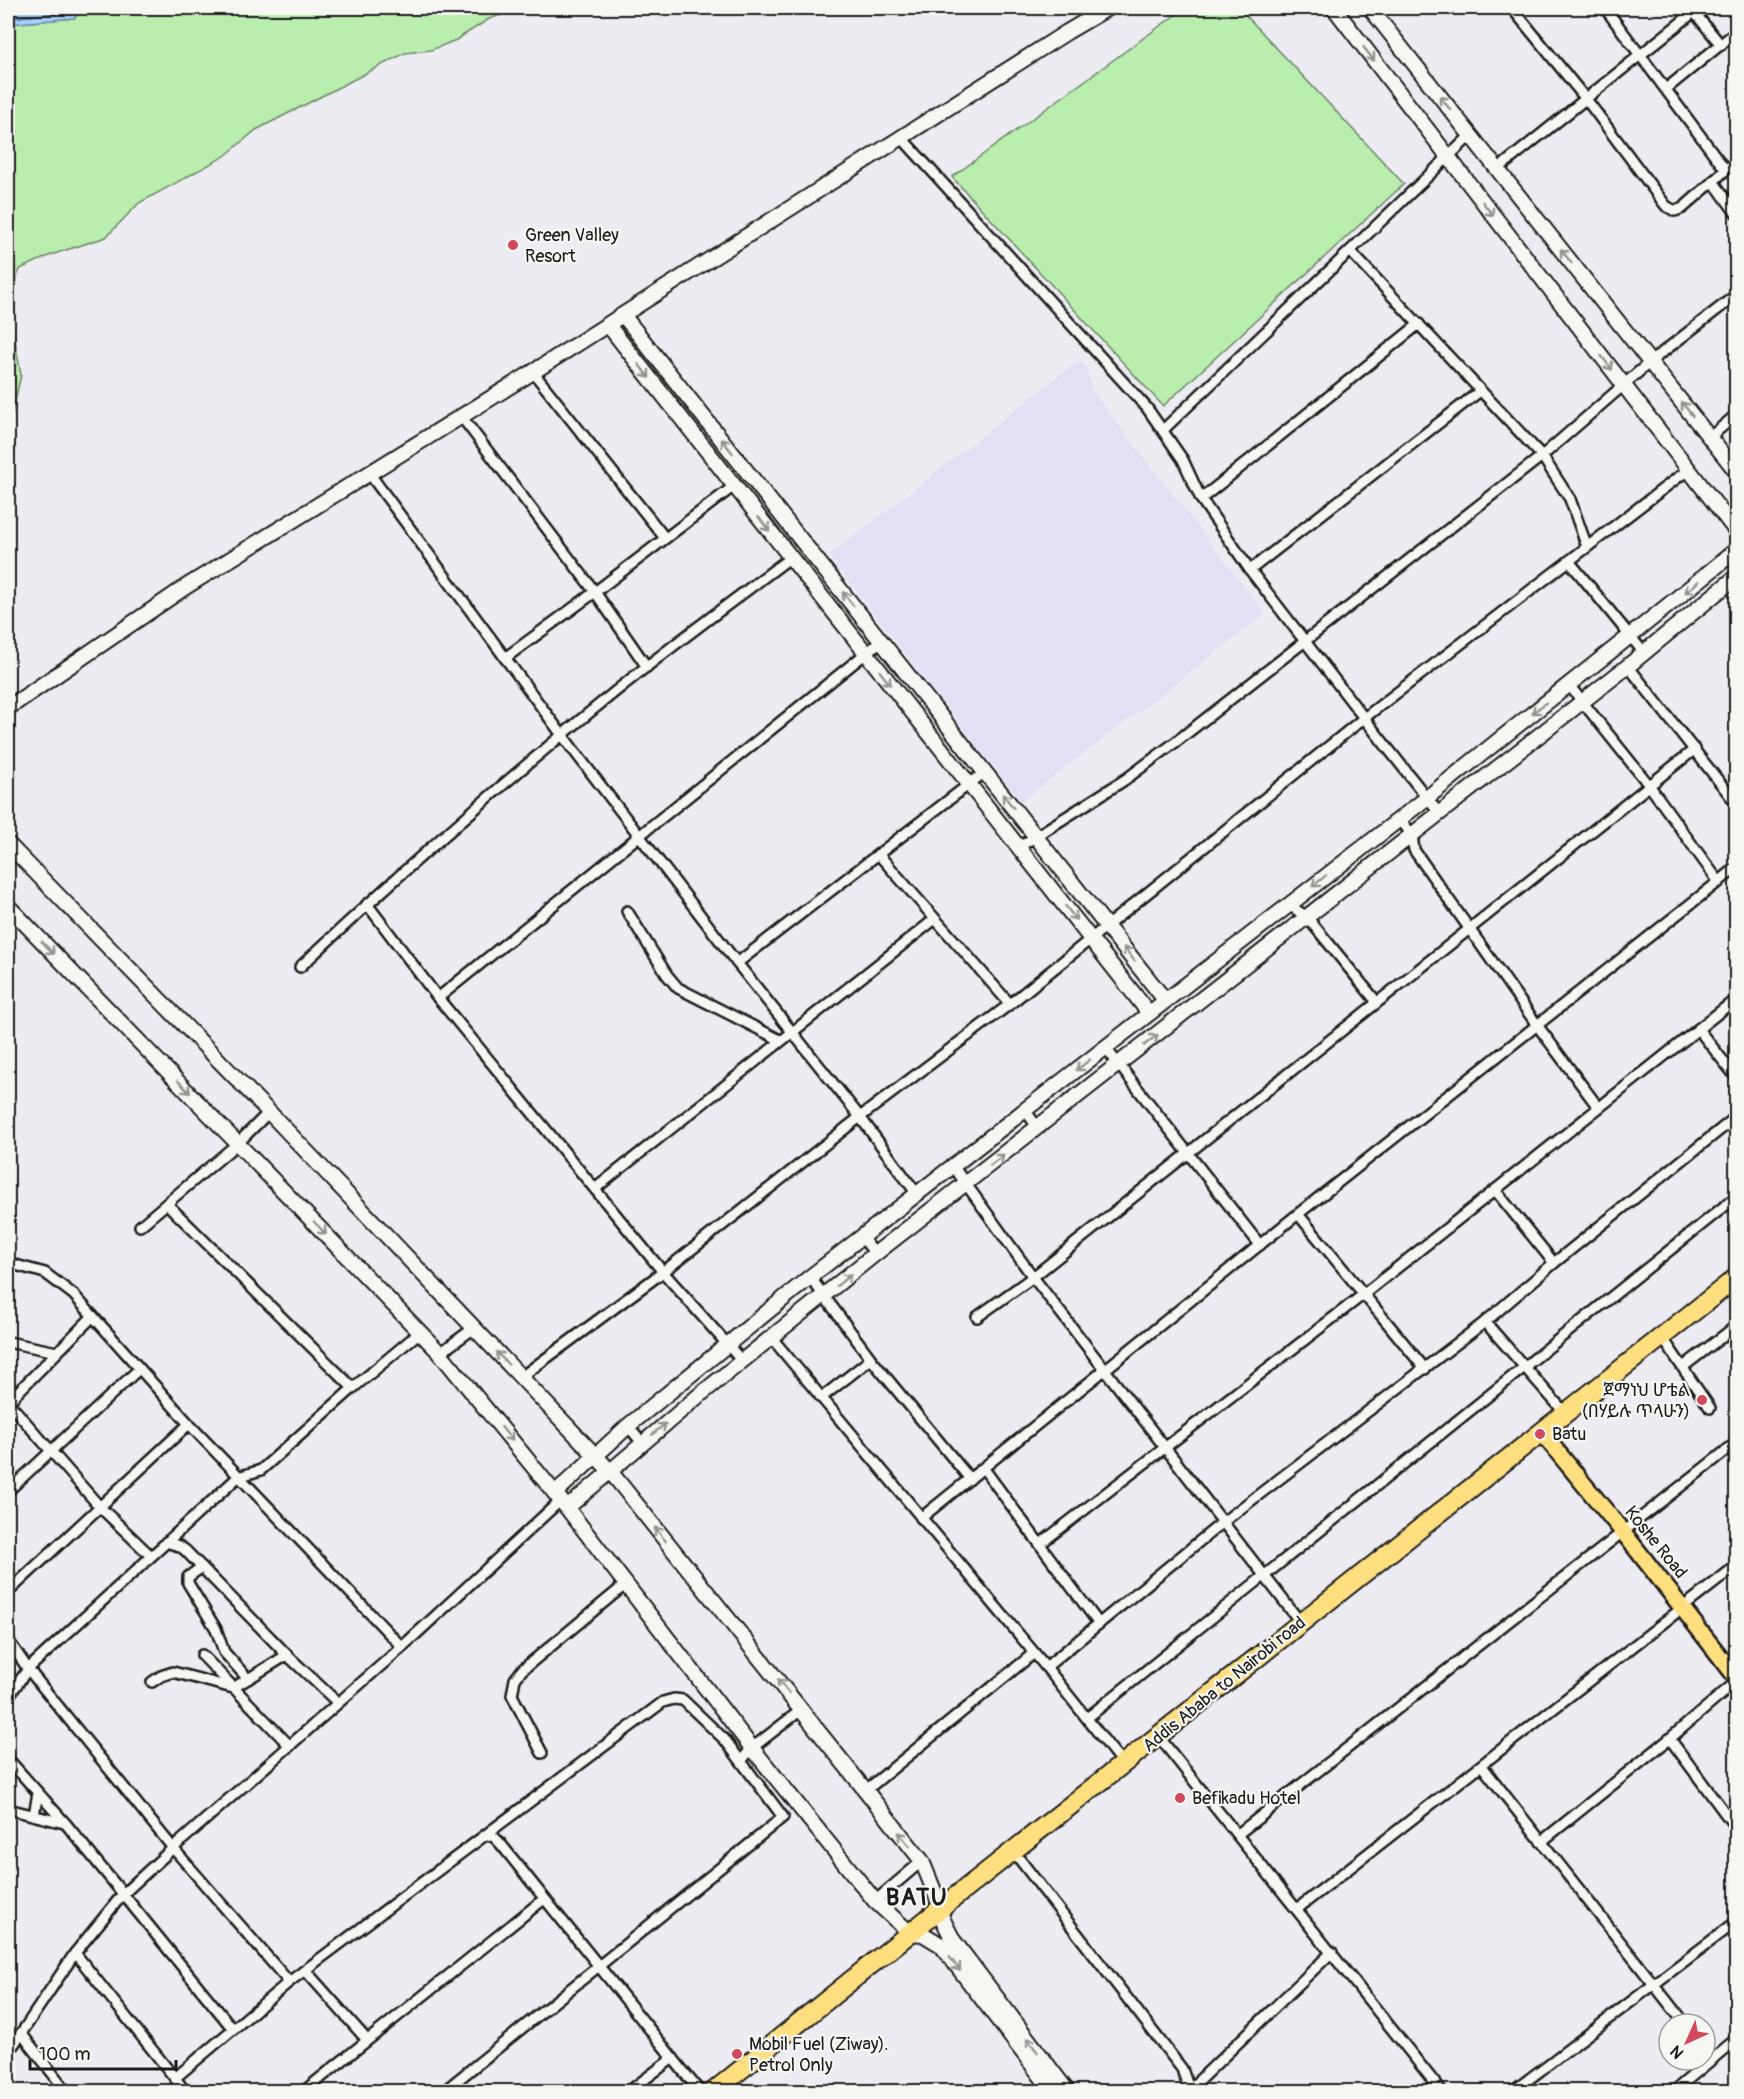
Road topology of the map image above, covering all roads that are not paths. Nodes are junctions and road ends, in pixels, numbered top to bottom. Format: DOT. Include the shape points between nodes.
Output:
graph roads {
  1 [pos="1108,8"];
  2 [pos="1334,8"];
  3 [pos="1370,8"];
  4 [pos="1512,8"];
  5 [pos="1605,8"];
  6 [pos="1697,10"];
  7 [pos="1737,32"];
  8 [pos="1721,45"];
  9 [pos="1641,56"];
  10 [pos="1666,88"];
  11 [pos="1586,99"];
  12 [pos="1471,135"];
  13 [pos="901,137"];
  14 [pos="1448,156"];
  15 [pos="1737,161"];
  16 [pos="1498,169"];
  17 [pos="1725,169"];
  18 [pos="1713,181"];
  19 [pos="1737,213"];
  20 [pos="1350,251"];
  21 [pos="1737,295"];
  22 [pos="623,315"];
  23 [pos="1419,324"];
  24 [pos="608,325"];
  25 [pos="1650,362"];
  26 [pos="533,372"];
  27 [pos="1624,385"];
  28 [pos="1480,390"];
  29 [pos="1737,415"];
  30 [pos="460,416"];
  31 [pos="1163,430"];
  32 [pos="1710,437"];
  33 [pos="1542,456"];
  34 [pos="1689,469"];
  35 [pos="1737,471"];
  36 [pos="369,473"];
  37 [pos="734,486"];
  38 [pos="1201,500"];
  39 [pos="1737,531"];
  40 [pos="665,538"];
  41 [pos="1587,547"];
  42 [pos="1737,550"];
  43 [pos="790,557"];
  44 [pos="1569,561"];
  45 [pos="1250,570"];
  46 [pos="1737,577"];
  47 [pos="595,592"];
  48 [pos="1674,602"];
  49 [pos="1688,617"];
  50 [pos="1631,637"];
  51 [pos="1305,640"];
  52 [pos="881,641"];
  53 [pos="1644,653"];
  54 [pos="866,654"];
  55 [pos="505,658"];
  56 [pos="1628,666"];
  57 [pos="647,667"];
  58 [pos="1569,685"];
  59 [pos="1582,702"];
  60 [pos="8,708"];
  61 [pos="1364,718"];
  62 [pos="562,735"];
  63 [pos="1500,738"];
  64 [pos="1695,749"];
  65 [pos="1513,755"];
  66 [pos="985,772"];
  67 [pos="969,784"];
  68 [pos="1649,785"];
  69 [pos="1428,797"];
  70 [pos="1737,804"];
  71 [pos="1439,813"];
  72 [pos="1400,819"];
  73 [pos="1386,830"];
  74 [pos="1412,835"];
  75 [pos="639,836"];
  76 [pos="1036,838"];
  77 [pos="8,844"];
  78 [pos="1399,845"];
  79 [pos="1019,847"];
  80 [pos="1414,850"];
  81 [pos="879,855"];
  82 [pos="1346,859"];
  83 [pos="1737,868"];
  84 [pos="1063,871"];
  85 [pos="1358,876"];
  86 [pos="1719,882"];
  87 [pos="1047,884"];
  88 [pos="367,904"];
  89 [pos="1289,905"];
  90 [pos="8,906"];
  91 [pos="627,912"];
  92 [pos="1307,917"];
  93 [pos="934,919"];
  94 [pos="1106,926"];
  95 [pos="1469,930"];
  96 [pos="1090,938"];
  97 [pos="1218,960"];
  98 [pos="737,963"];
  99 [pos="300,967"];
  100 [pos="1231,978"];
  101 [pos="438,998"];
  102 [pos="1737,999"];
  103 [pos="1165,1000"];
  104 [pos="1376,1001"];
  105 [pos="1010,1004"];
  106 [pos="1149,1013"];
  107 [pos="1537,1025"];
  108 [pos="1698,1029"];
  109 [pos="793,1031"];
  110 [pos="780,1040"];
  111 [pos="1106,1047"];
  112 [pos="1119,1065"];
  113 [pos="1737,1077"];
  114 [pos="1598,1107"];
  115 [pos="1025,1110"];
  116 [pos="268,1112"];
  117 [pos="860,1117"];
  118 [pos="1737,1117"];
  119 [pos="1038,1128"];
  120 [pos="238,1143"];
  121 [pos="1189,1152"];
  122 [pos="953,1167"];
  123 [pos="933,1182"];
  124 [pos="967,1184"];
  125 [pos="596,1188"];
  126 [pos="1495,1190"];
  127 [pos="917,1194"];
  128 [pos="1737,1197"];
  129 [pos="946,1199"];
  130 [pos="167,1204"];
  131 [pos="1299,1214"];
  132 [pos="140,1226"];
  133 [pos="862,1237"];
  134 [pos="1260,1245"];
  135 [pos="875,1254"];
  136 [pos="8,1263"];
  137 [pos="1554,1263"];
  138 [pos="663,1272"];
  139 [pos="810,1277"];
  140 [pos="1033,1277"];
  141 [pos="1737,1278"];
  142 [pos="1364,1294"];
  143 [pos="824,1295"];
  144 [pos="93,1316"];
  145 [pos="978,1317"];
  146 [pos="1485,1322"];
  147 [pos="1737,1326"];
  148 [pos="474,1328"];
  149 [pos="420,1332"];
  150 [pos="771,1337"];
  151 [pos="1662,1337"];
  152 [pos="8,1342"];
  153 [pos="728,1344"];
  154 [pos="57,1352"];
  155 [pos="440,1353"];
  156 [pos="871,1359"];
  157 [pos="742,1361"];
  158 [pos="1526,1367"];
  159 [pos="1683,1367"];
  160 [pos="139,1369"];
  161 [pos="1425,1369"];
  162 [pos="1105,1370"];
  163 [pos="521,1377"];
  164 [pos="682,1381"];
  165 [pos="353,1388"];
  166 [pos="696,1398"];
  167 [pos="821,1398"];
  168 [pos="8,1402"];
  169 [pos="1710,1408"];
  170 [pos="1566,1414"];
  171 [pos="189,1424"];
  172 [pos="628,1426"];
  173 [pos="1542,1433"];
  174 [pos="642,1443"];
  175 [pos="1737,1443"];
  176 [pos="1165,1449"];
  177 [pos="51,1452"];
  178 [pos="596,1455"];
  179 [pos="984,1469"];
  180 [pos="610,1471"];
  181 [pos="238,1477"];
  182 [pos="970,1479"];
  183 [pos="8,1491"];
  184 [pos="561,1500"];
  185 [pos="100,1507"];
  186 [pos="921,1518"];
  187 [pos="1223,1522"];
  188 [pos="1623,1532"];
  189 [pos="166,1542"];
  190 [pos="1040,1544"];
  191 [pos="151,1556"];
  192 [pos="1737,1566"];
  193 [pos="202,1567"];
  194 [pos="1264,1575"];
  195 [pos="626,1584"];
  196 [pos="8,1592"];
  197 [pos="1683,1608"];
  198 [pos="1301,1623"];
  199 [pos="1099,1624"];
  200 [pos="8,1640"];
  201 [pos="402,1647"];
  202 [pos="1034,1653"];
  203 [pos="286,1654"];
  204 [pos="202,1655"];
  205 [pos="1046,1667"];
  206 [pos="28,1669"];
  207 [pos="248,1678"];
  208 [pos="1737,1679"];
  209 [pos="152,1682"];
  210 [pos="233,1688"];
  211 [pos="8,1697"];
  212 [pos="338,1703"];
  213 [pos="801,1710"];
  214 [pos="1087,1718"];
  215 [pos="1159,1737"];
  216 [pos="1670,1739"];
  217 [pos="290,1746"];
  218 [pos="752,1748"];
  219 [pos="542,1753"];
  220 [pos="8,1760"];
  221 [pos="741,1761"];
  222 [pos="1123,1764"];
  223 [pos="1482,1766"];
  224 [pos="865,1791"];
  225 [pos="38,1793"];
  226 [pos="8,1809"];
  227 [pos="34,1815"];
  228 [pos="66,1824"];
  229 [pos="1737,1828"];
  230 [pos="1238,1834"];
  231 [pos="488,1835"];
  232 [pos="1541,1842"];
  233 [pos="173,1848"];
  234 [pos="1014,1852"];
  235 [pos="922,1861"];
  236 [pos="123,1894"];
  237 [pos="544,1899"];
  238 [pos="875,1901"];
  239 [pos="942,1908"];
  240 [pos="1297,1909"];
  241 [pos="1737,1922"];
  242 [pos="910,1933"];
  243 [pos="1332,1952"];
  244 [pos="75,1953"];
  245 [pos="599,1967"];
  246 [pos="305,1970"];
  247 [pos="289,1982"];
  248 [pos="1653,1985"];
  249 [pos="1675,2012"];
  250 [pos="233,2029"];
  251 [pos="21,2033"];
  252 [pos="367,2040"];
  253 [pos="1737,2040"];
  254 [pos="8,2053"];
  255 [pos="1717,2056"];
  256 [pos="673,2058"];
  257 [pos="1182,2069"];
  258 [pos="1697,2072"];
  259 [pos="1202,2076"];
  260 [pos="175,2078"];
  261 [pos="1188,2090"];
  262 [pos="67,2091"];
  263 [pos="186,2091"];
  264 [pos="303,2091"];
  265 [pos="443,2091"];
  266 [pos="628,2091"];
  267 [pos="700,2091"];
  268 [pos="713,2091"];
  269 [pos="1053,2091"];
  270 [pos="1068,2091"];
  271 [pos="1442,2091"];
  272 [pos="1512,2091"];
  273 [pos="1673,2091"];
  1 -- 13 [label="street"];
  2 -- 14 [label="street, one-way"];
  12 -- 3 [label="street, one-way"];
  4 -- 11 [label="street"];
  5 -- 9 [label="street"];
  6 -- 8 [label="street"];
  6 -- 9 [label="street"];
  7 -- 8 [label="street"];
  8 -- 10 [label="street"];
  9 -- 10 [label="street"];
  9 -- 11 [label="street"];
  10 -- 17 [label="street"];
  11 -- 16 [label="street"];
  11 -- 18 [label="street" via="1666,206 1675,211 1683,208"];
  12 -- 14 [label="street"];
  12 -- 16 [label="street"];
  13 -- 22 [label="street"];
  13 -- 31 [label="street"];
  14 -- 20 [label="street"];
  14 -- 27 [label="street, one-way"];
  15 -- 17 [label="street"];
  25 -- 16 [label="street, one-way"];
  17 -- 18 [label="street"];
  18 -- 19 [label="street"];
  20 -- 23 [label="street"];
  20 -- 31 [label="street"];
  21 -- 25 [label="street"];
  22 -- 24 [label="street"];
  52 -- 22 [label="street, one-way"];
  23 -- 28 [label="street"];
  23 -- 38 [label="street"];
  24 -- 26 [label="street"];
  24 -- 37 [label="street, one-way"];
  25 -- 27 [label="street"];
  32 -- 25 [label="street, one-way"];
  26 -- 30 [label="street"];
  26 -- 40 [label="street"];
  27 -- 33 [label="street"];
  27 -- 34 [label="street"];
  28 -- 33 [label="street"];
  28 -- 45 [label="street"];
  29 -- 32 [label="street"];
  30 -- 36 [label="street"];
  30 -- 47 [label="street"];
  31 -- 38 [label="street" via="1183,460"];
  32 -- 35 [label="street"];
  33 -- 41 [label="street" via="1570,500"];
  33 -- 51 [label="street"];
  34 -- 39 [label="street"];
  34 -- 41 [label="street"];
  36 -- 55 [label="street"];
  36 -- 60 [label="street" via="187,586"];
  37 -- 40 [label="street"];
  37 -- 43 [label="street, one-way"];
  38 -- 45 [label="street"];
  40 -- 47 [label="street"];
  41 -- 44 [label="street"];
  42 -- 48 [label="street, one-way"];
  43 -- 54 [label="street"];
  43 -- 57 [label="street"];
  44 -- 50 [label="street"];
  44 -- 61 [label="street"];
  45 -- 51 [label="street"];
  46 -- 49 [label="street"];
  47 -- 55 [label="street"];
  47 -- 57 [label="street"];
  48 -- 49 [label="street"];
  48 -- 50 [label="street"];
  49 -- 53 [label="street"];
  50 -- 53 [label="street"];
  50 -- 58 [label="street"];
  51 -- 61 [label="street"];
  51 -- 76 [label="street" via="1153,759"];
  52 -- 54 [label="street"];
  52 -- 66 [label="street"];
  53 -- 56 [label="street"];
  54 -- 67 [label="street, one-way"];
  54 -- 75 [label="street"];
  55 -- 62 [label="street"];
  56 -- 59 [label="street"];
  56 -- 64 [label="street"];
  57 -- 62 [label="street"];
  58 -- 59 [label="street"];
  58 -- 63 [label="street, one-way"];
  59 -- 65 [label="street"];
  59 -- 68 [label="street"];
  61 -- 69 [label="street"];
  61 -- 94 [label="street"];
  62 -- 75 [label="street"];
  62 -- 88 [label="street"];
  63 -- 65 [label="street"];
  63 -- 69 [label="street"];
  64 -- 68 [label="street"];
  64 -- 70 [label="street"];
  65 -- 71 [label="street"];
  66 -- 67 [label="street"];
  76 -- 66 [label="street, one-way"];
  67 -- 79 [label="street"];
  67 -- 81 [label="street"];
  68 -- 86 [label="street"];
  68 -- 95 [label="street"];
  69 -- 71 [label="street"];
  69 -- 72 [label="street"];
  71 -- 74 [label="street"];
  72 -- 73 [label="street"];
  72 -- 74 [label="street"];
  73 -- 78 [label="street"];
  73 -- 82 [label="street"];
  74 -- 78 [label="street"];
  74 -- 80 [label="street"];
  75 -- 98 [label="street"];
  75 -- 101 [label="street"];
  76 -- 79 [label="street"];
  76 -- 84 [label="street"];
  77 -- 116 [label="street"];
  78 -- 80 [label="street"];
  78 -- 85 [label="street"];
  79 -- 87 [label="street"];
  80 -- 95 [label="street"];
  81 -- 93 [label="street"];
  81 -- 98 [label="street"];
  82 -- 85 [label="street"];
  82 -- 89 [label="street, one-way"];
  83 -- 86 [label="street"];
  84 -- 87 [label="street"];
  84 -- 94 [label="street"];
  85 -- 92 [label="street"];
  86 -- 107 [label="street"];
  87 -- 96 [label="street, one-way"];
  88 -- 99 [label="street"];
  88 -- 101 [label="street"];
  89 -- 92 [label="street"];
  89 -- 97 [label="street"];
  90 -- 120 [label="street, one-way"];
  91 -- 110 [label="street" via="678,988"];
  92 -- 100 [label="street"];
  92 -- 104 [label="street"];
  93 -- 105 [label="street"];
  93 -- 109 [label="street"];
  94 -- 96 [label="street"];
  103 -- 94 [label="street, one-way"];
  95 -- 104 [label="street"];
  95 -- 107 [label="street"];
  96 -- 105 [label="street"];
  96 -- 106 [label="street"];
  97 -- 100 [label="street"];
  97 -- 103 [label="street"];
  98 -- 109 [label="street"];
  112 -- 100 [label="street, one-way"];
  101 -- 125 [label="street"];
  102 -- 108 [label="street"];
  103 -- 106 [label="street"];
  104 -- 121 [label="street"];
  105 -- 117 [label="street"];
  106 -- 111 [label="street"];
  107 -- 114 [label="street"];
  107 -- 131 [label="street"];
  108 -- 113 [label="street"];
  108 -- 114 [label="street"];
  109 -- 110 [label="street"];
  109 -- 117 [label="street"];
  110 -- 125 [label="street"];
  111 -- 112 [label="street"];
  111 -- 115 [label="street, one-way"];
  112 -- 119 [label="street"];
  112 -- 121 [label="street"];
  114 -- 126 [label="street"];
  115 -- 119 [label="street"];
  115 -- 122 [label="street"];
  116 -- 120 [label="street"];
  116 -- 148 [label="street"];
  117 -- 127 [label="street"];
  117 -- 138 [label="street"];
  118 -- 137 [label="street"];
  124 -- 119 [label="street, one-way"];
  120 -- 130 [label="street"];
  120 -- 149 [label="street, one-way"];
  121 -- 134 [label="street"];
  121 -- 140 [label="street"];
  122 -- 123 [label="street"];
  122 -- 124 [label="street"];
  123 -- 127 [label="street"];
  123 -- 129 [label="street"];
  124 -- 129 [label="street"];
  124 -- 140 [label="street"];
  125 -- 138 [label="street"];
  126 -- 137 [label="street"];
  126 -- 142 [label="street"];
  127 -- 133 [label="street"];
  128 -- 158 [label="street"];
  129 -- 135 [label="street"];
  130 -- 132 [label="street"];
  130 -- 165 [label="street"];
  131 -- 134 [label="street"];
  131 -- 142 [label="street"];
  133 -- 135 [label="street"];
  133 -- 139 [label="street"];
  134 -- 162 [label="street"];
  143 -- 135 [label="street, one-way"];
  136 -- 144 [label="street" via="57,1280"];
  137 -- 146 [label="street"];
  138 -- 153 [label="street"];
  138 -- 163 [label="street"];
  139 -- 143 [label="street"];
  139 -- 153 [label="street"];
  140 -- 145 [label="street"];
  140 -- 162 [label="street"];
  141 -- 151 [label="highway, Addis Ababa to Nairobi road"];
  142 -- 161 [label="street"];
  142 -- 176 [label="street"];
  143 -- 150 [label="street"];
  143 -- 156 [label="street"];
  144 -- 154 [label="street"];
  144 -- 160 [label="street"];
  146 -- 158 [label="street"];
  146 -- 161 [label="street"];
  147 -- 159 [label="street"];
  148 -- 155 [label="street"];
  163 -- 148 [label="street, one-way"];
  149 -- 155 [label="street"];
  149 -- 165 [label="street"];
  150 -- 157 [label="street"];
  150 -- 167 [label="street"];
  151 -- 159 [label="street"];
  151 -- 170 [label="highway, Addis Ababa to Nairobi road"];
  152 -- 154 [label="street"];
  153 -- 157 [label="street"];
  153 -- 164 [label="street"];
  154 -- 168 [label="street"];
  155 -- 184 [label="street, one-way"];
  156 -- 167 [label="street"];
  156 -- 182 [label="street"];
  157 -- 166 [label="street"];
  158 -- 170 [label="street"];
  158 -- 194 [label="street"];
  159 -- 169 [label="street"];
  160 -- 171 [label="street"];
  160 -- 177 [label="street"];
  161 -- 187 [label="street"];
  162 -- 176 [label="street"];
  162 -- 179 [label="street"];
  163 -- 178 [label="street"];
  164 -- 166 [label="street"];
  164 -- 172 [label="street"];
  165 -- 181 [label="street" via="261,1470"];
  174 -- 166 [label="street, one-way"];
  167 -- 186 [label="street"];
  168 -- 177 [label="street"];
  170 -- 173 [label="highway, Addis Ababa to Nairobi road"];
  171 -- 181 [label="street"];
  171 -- 185 [label="street"];
  172 -- 174 [label="street"];
  172 -- 178 [label="street"];
  173 -- 188 [label="main road, Koshe Road"];
  173 -- 198 [label="highway, Addis Ababa to Nairobi road"];
  174 -- 180 [label="street"];
  175 -- 188 [label="street"];
  176 -- 187 [label="street"];
  176 -- 190 [label="street"];
  177 -- 183 [label="street"];
  177 -- 185 [label="street"];
  178 -- 180 [label="street"];
  178 -- 184 [label="street"];
  179 -- 182 [label="street"];
  179 -- 190 [label="street"];
  180 -- 184 [label="street"];
  213 -- 180 [label="street, one-way"];
  181 -- 189 [label="street"];
  181 -- 201 [label="street"];
  182 -- 186 [label="street"];
  184 -- 195 [label="street"];
  184 -- 201 [label="street"];
  185 -- 191 [label="street"];
  185 -- 196 [label="street"];
  186 -- 202 [label="street"];
  187 -- 194 [label="street"];
  187 -- 199 [label="street"];
  188 -- 197 [label="main road, Koshe Road"];
  188 -- 230 [label="street"];
  189 -- 191 [label="street"];
  189 -- 193 [label="street" via="179,1545"];
  190 -- 199 [label="street"];
  191 -- 206 [label="street"];
  192 -- 197 [label="street"];
  193 -- 203 [label="street"];
  193 -- 207 [label="street" via="188,1577 188,1583 216,1629 224,1652"];
  194 -- 198 [label="street"];
  194 -- 214 [label="street"];
  195 -- 218 [label="street"];
  195 -- 219 [label="street" via="515,1679 512,1695"];
  197 -- 208 [label="main road, Koshe Road"];
  197 -- 223 [label="street"];
  198 -- 215 [label="highway, Addis Ababa to Nairobi road"];
  199 -- 205 [label="street"];
  200 -- 206 [label="street"];
  201 -- 212 [label="street"];
  202 -- 205 [label="street"];
  202 -- 224 [label="street"];
  203 -- 207 [label="street"];
  203 -- 212 [label="street"];
  204 -- 210 [label="street"];
  205 -- 214 [label="street"];
  206 -- 211 [label="street"];
  206 -- 233 [label="street"];
  207 -- 210 [label="street"];
  208 -- 216 [label="street"];
  209 -- 210 [label="street" via="173,1672"];
  210 -- 217 [label="street"];
  212 -- 217 [label="street"];
  213 -- 218 [label="street"];
  213 -- 224 [label="street"];
  214 -- 222 [label="street"];
  215 -- 222 [label="highway, Addis Ababa to Nairobi road"];
  215 -- 230 [label="street"];
  216 -- 229 [label="street"];
  216 -- 232 [label="street"];
  217 -- 233 [label="street"];
  218 -- 221 [label="street"];
  218 -- 238 [label="street"];
  220 -- 225 [label="street"];
  221 -- 231 [label="street" via="713,1726 683,1700 663,1702"];
  221 -- 245 [label="street" via="783,1817"];
  222 -- 234 [label="highway, Addis Ababa to Nairobi road"];
  223 -- 232 [label="street"];
  223 -- 240 [label="street"];
  235 -- 224 [label="street, one-way"];
  225 -- 227 [label="street"];
  225 -- 228 [label="street"];
  226 -- 227 [label="street"];
  227 -- 228 [label="street"];
  228 -- 236 [label="street"];
  230 -- 240 [label="street"];
  231 -- 237 [label="street" via="500,1843"];
  231 -- 246 [label="street"];
  232 -- 248 [label="street"];
  233 -- 236 [label="street"];
  233 -- 247 [label="street"];
  234 -- 239 [label="highway, Addis Ababa to Nairobi road"];
  234 -- 257 [label="street"];
  235 -- 238 [label="street"];
  235 -- 239 [label="street"];
  236 -- 244 [label="street"];
  236 -- 250 [label="street"];
  237 -- 245 [label="street"];
  237 -- 252 [label="street"];
  238 -- 242 [label="street"];
  239 -- 242 [label="highway, Addis Ababa to Nairobi road"];
  270 -- 239 [label="street, one-way" via="953,1940 942,1918"];
  240 -- 243 [label="street"];
  241 -- 248 [label="street"];
  242 -- 268 [label="highway, Addis Ababa to Nairobi road"];
  242 -- 269 [label="street, one-way" via="923,1934 940,1945"];
  243 -- 259 [label="street"];
  243 -- 271 [label="street"];
  244 -- 251 [label="street"];
  244 -- 260 [label="street"];
  245 -- 256 [label="street"];
  245 -- 265 [label="street"];
  246 -- 247 [label="street"];
  246 -- 252 [label="street"];
  247 -- 250 [label="street"];
  248 -- 249 [label="street"];
  248 -- 272 [label="street"];
  250 -- 260 [label="street"];
  251 -- 254 [label="street"];
  251 -- 262 [label="street"];
  252 -- 264 [label="street"];
  253 -- 255 [label="street"];
  256 -- 266 [label="street"];
  256 -- 267 [label="street"];
  257 -- 259 [label="street"];
  257 -- 261 [label="street"];
  258 -- 273 [label="street"];
  259 -- 261 [label="street"];
  260 -- 263 [label="street"];
}
